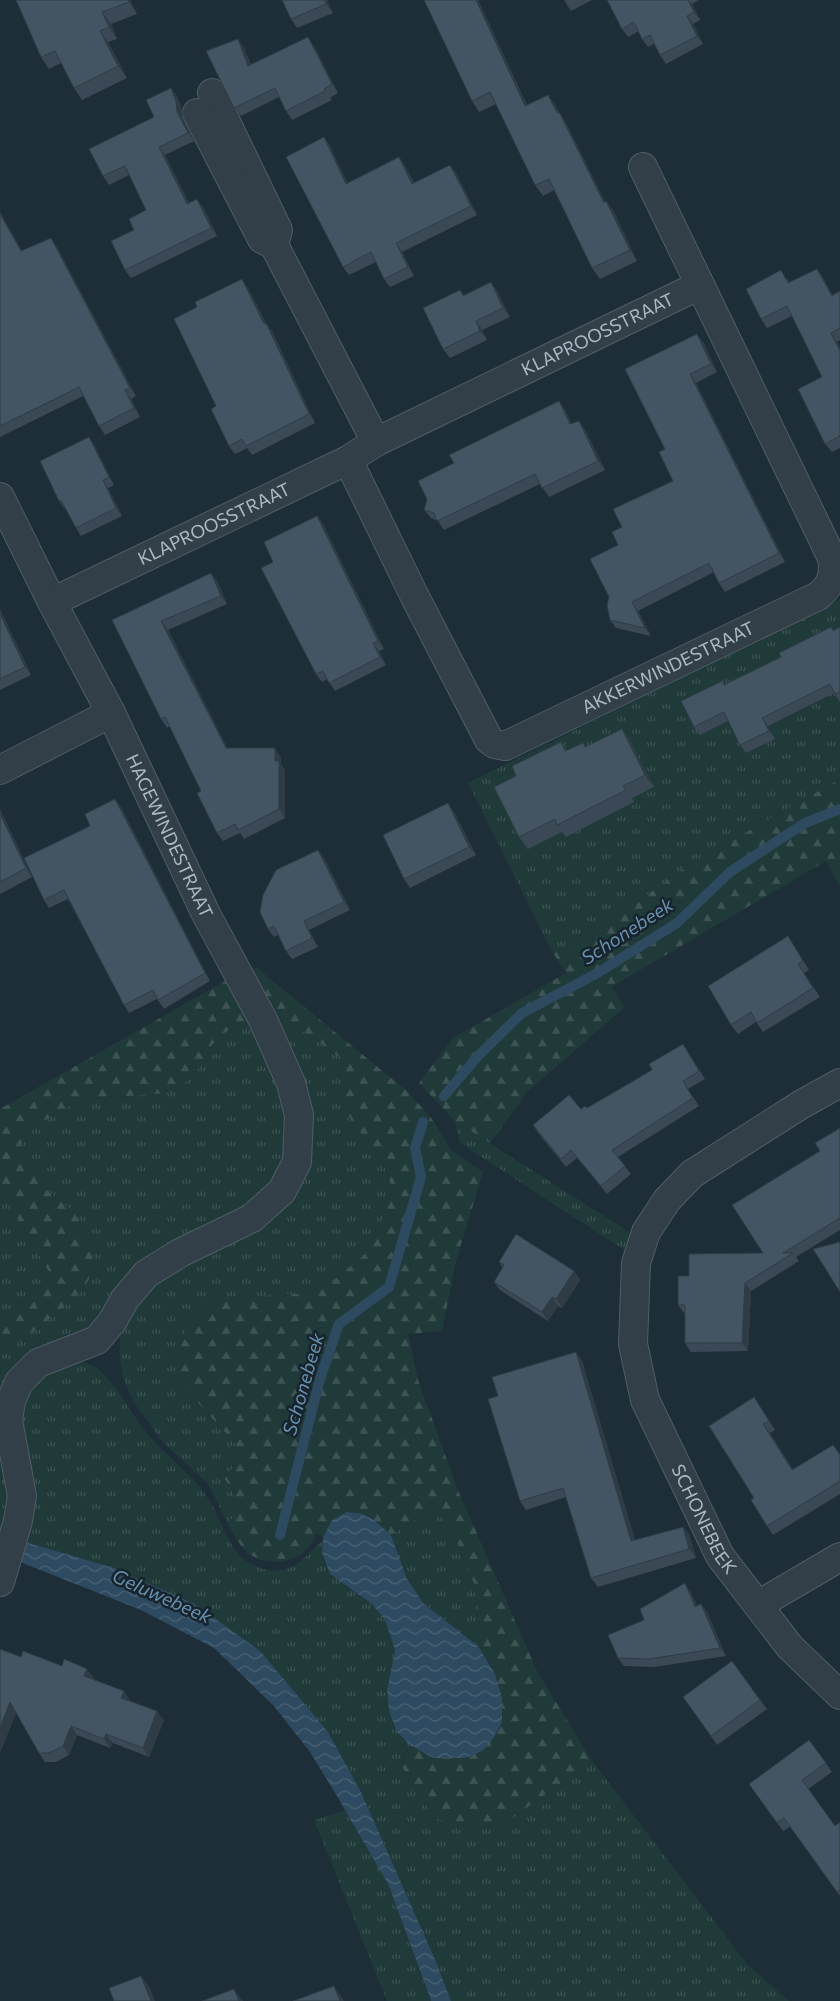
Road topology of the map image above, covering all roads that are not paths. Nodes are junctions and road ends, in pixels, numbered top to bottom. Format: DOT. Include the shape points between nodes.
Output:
graph roads {
  1 [pos="205,103"];
  2 [pos="643,167"];
  3 [pos="700,285"];
  4 [pos="376,442"];
  5 [pos="348,460"];
  6 [pos="0,496"];
  7 [pos="52,602"];
  8 [pos="111,713"];
  9 [pos="0,770"];
  10 [pos="840,1084"];
  11 [pos="840,1557"];
  12 [pos="0,1582"];
  13 [pos="758,1605"];
  14 [pos="840,1695"];
  1 -- 4 [label="street" via="262,239 274,245"];
  2 -- 3 [label="street"];
  3 -- 4 [label="street, KLAPROOSSTRAAT"];
  3 -- 5 [label="street, AKKERWINDESTRAAT" via="832,558 831,580 818,596 505,746 495,744 489,740"];
  4 -- 5 [label="street, KLAPROOSSTRAAT"];
  5 -- 7 [label="street, KLAPROOSSTRAAT"];
  6 -- 7 [label="street, HAGEWINDESTRAAT"];
  7 -- 8 [label="street, HAGEWINDESTRAAT"];
  8 -- 9 [label="street"];
  8 -- 12 [label="street, HAGEWINDESTRAAT" via="291,1083 299,1115 297,1162 282,1191 252,1218 180,1253 146,1274 97,1340 38,1363 19,1382 11,1400 8,1420 22,1496"];
  10 -- 13 [label="street, SCHONEBEEK" via="802,1104 692,1174 667,1200 646,1232 636,1263 633,1344 645,1400 720,1556"];
  11 -- 13 [label="street"];
  13 -- 14 [label="street, SCHONEBEEK" via="790,1647"];
}
